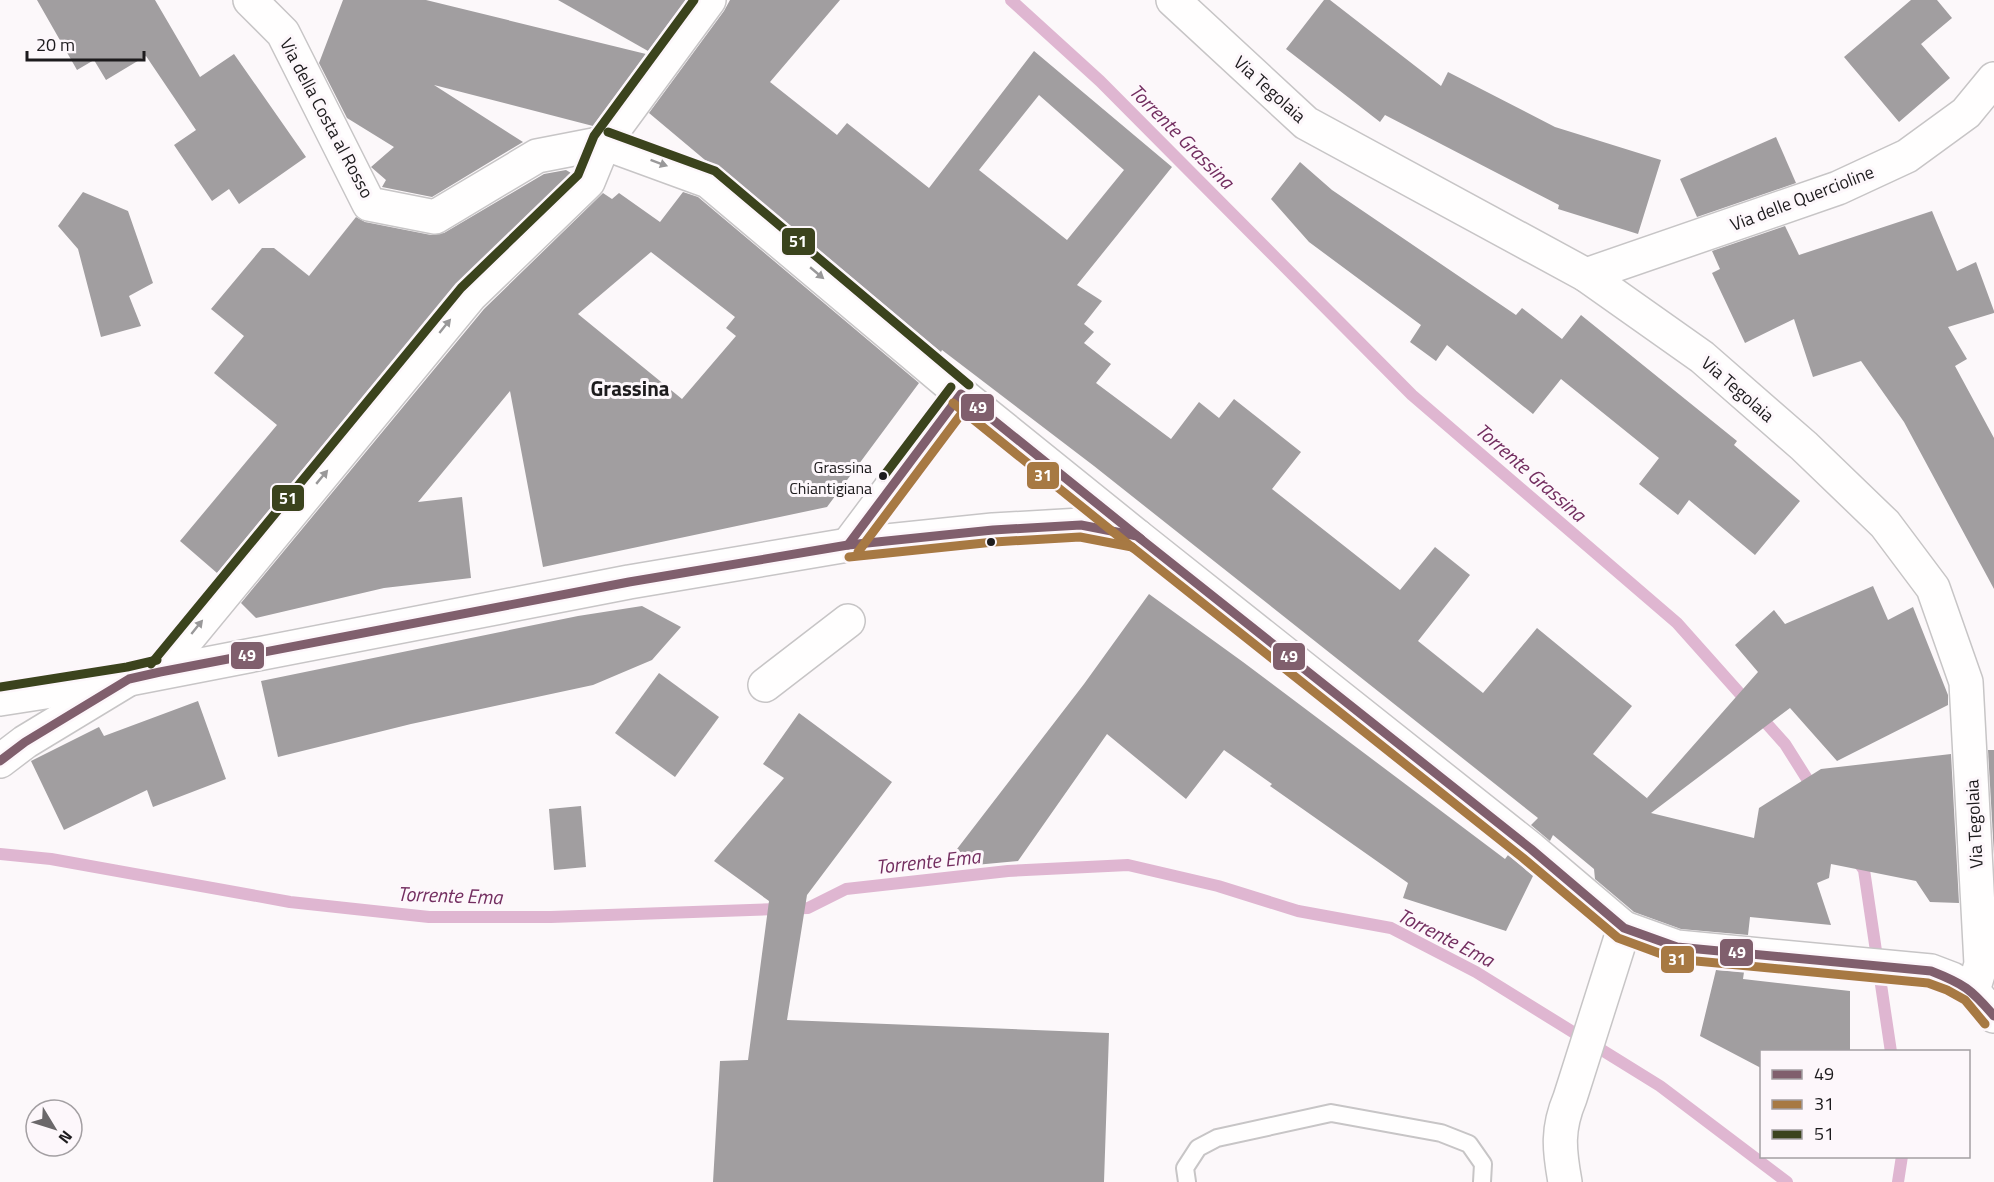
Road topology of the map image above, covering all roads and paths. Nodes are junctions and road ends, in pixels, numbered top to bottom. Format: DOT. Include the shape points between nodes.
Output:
graph roads {
  1 [pos="250,0"];
  2 [pos="709,0"];
  3 [pos="1173,0"];
  4 [pos="1994,79"];
  5 [pos="604,143"];
  6 [pos="1586,275"];
  7 [pos="961,394"];
  8 [pos="1137,536"];
  9 [pos="848,545"];
  10 [pos="848,621"];
  11 [pos="145,676"];
  12 [pos="765,685"];
  13 [pos="0,699"];
  14 [pos="0,761"];
  15 [pos="1624,928"];
  16 [pos="1972,991"];
  17 [pos="1994,1016"];
  18 [pos="1187,1182"];
  19 [pos="1482,1182"];
  20 [pos="1565,1182"];
  1 -- 5 [label="street, Via della Costa al Rosso" via="283,33 369,204 435,217 537,156"];
  2 -- 5 [label="street"];
  3 -- 6 [label="street, Via Tegolaia" via="1306,123"];
  4 -- 6 [label="street, Via delle Quercioline" via="1966,113 1907,156 1838,188"];
  5 -- 7 [label="street, one-way" via="708,182"];
  11 -- 5 [label="street, one-way" via="470,296 588,182"];
  6 -- 16 [label="street, Via Tegolaia" via="1702,357 1804,446 1885,524 1933,588 1966,682 1981,964"];
  7 -- 8 [label="street"];
  7 -- 9 [label="street"];
  8 -- 9 [label="street" via="1081,525"];
  8 -- 15 [label="street" via="1532,849"];
  9 -- 11 [label="street" via="629,582"];
  10 -- 12 [label="street"];
  11 -- 13 [label="street"];
  11 -- 14 [label="street" via="25,742"];
  15 -- 16 [label="street" via="1677,947 1931,971"];
  15 -- 20 [label="street" via="1562,1119 1560,1156"];
  16 -- 17 [label="street"];
  18 -- 19 [label="lane" via="1185,1168 1198,1148 1217,1138 1331,1113 1441,1133 1469,1144 1483,1164"];
}
